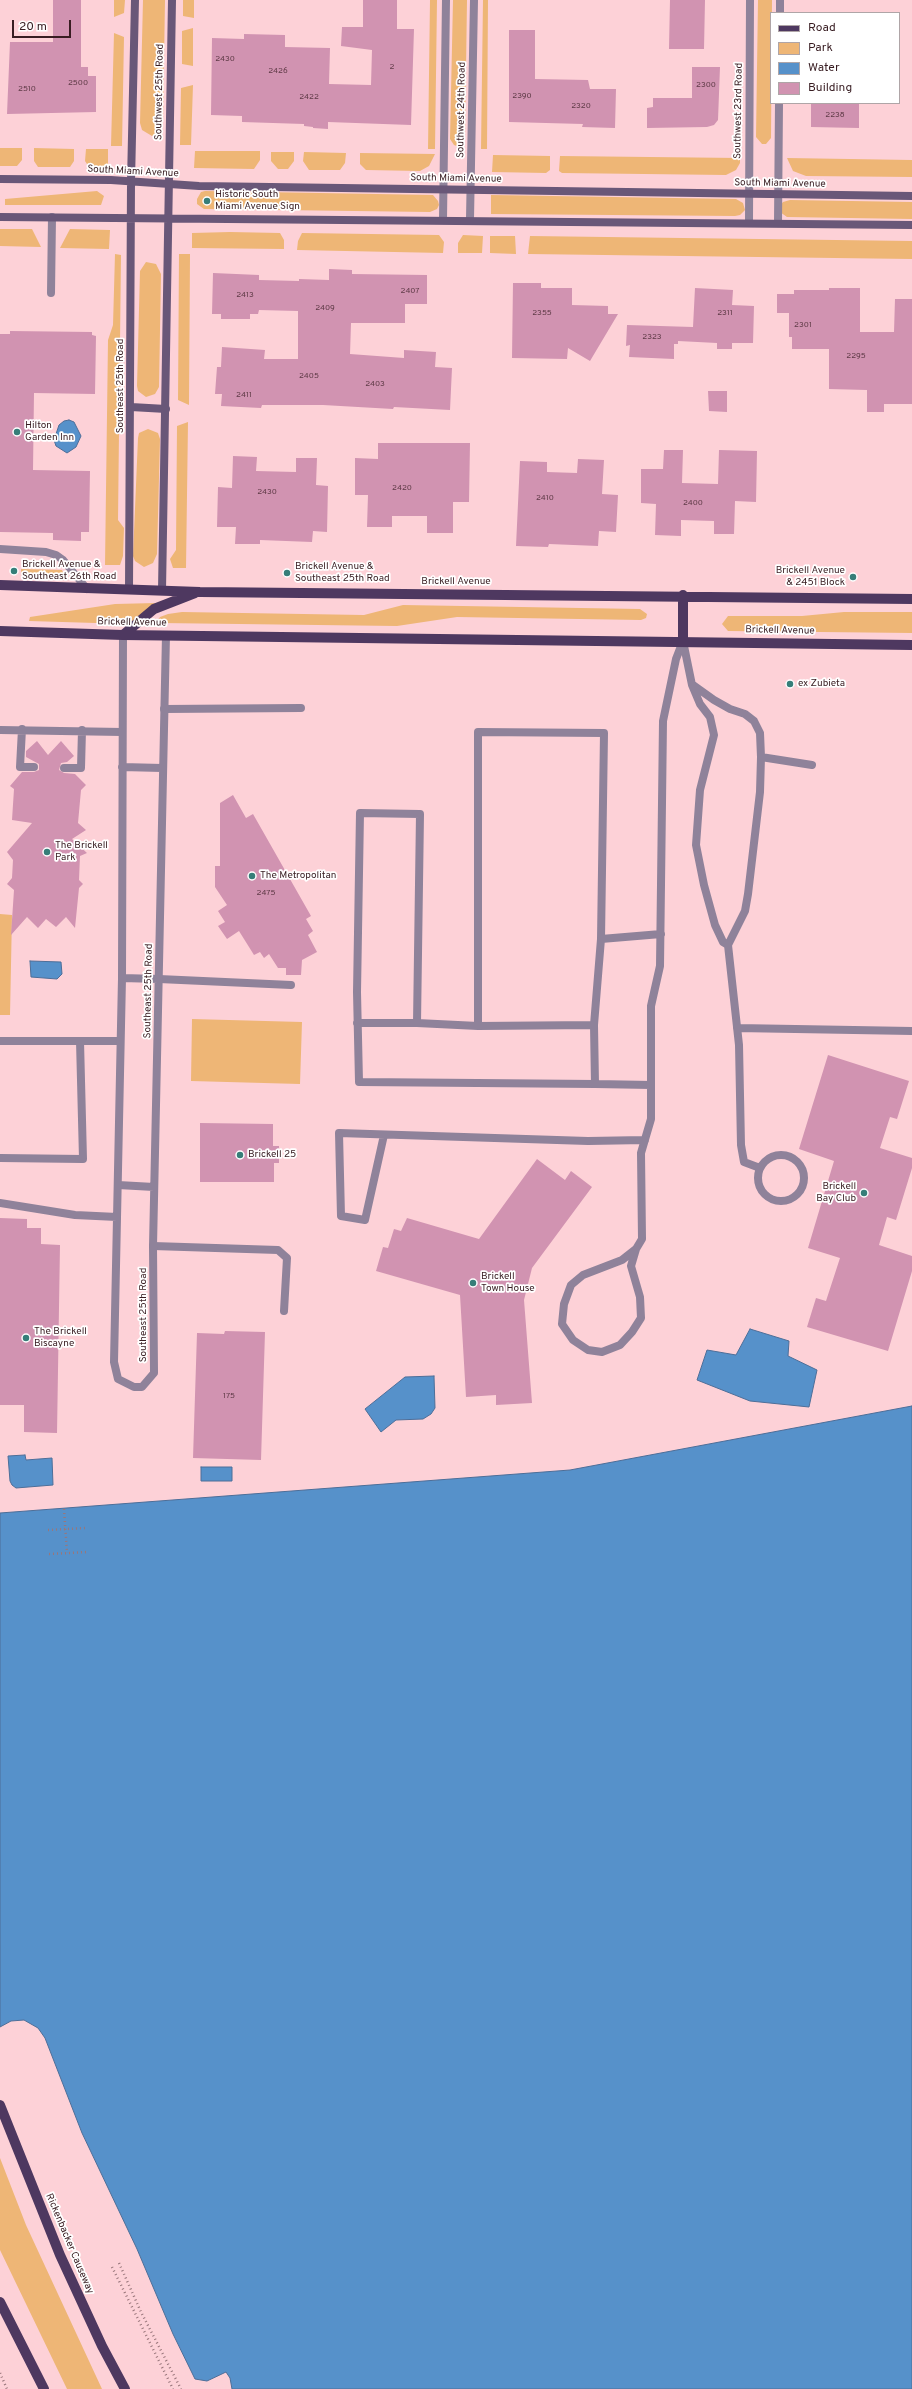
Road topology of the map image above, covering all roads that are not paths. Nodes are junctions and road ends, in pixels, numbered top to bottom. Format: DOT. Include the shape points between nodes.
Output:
graph roads {
  1 [pos="135,0"];
  2 [pos="172,0"];
  3 [pos="446,0"];
  4 [pos="474,0"];
  5 [pos="750,0"];
  6 [pos="780,0"];
  7 [pos="780,12"];
  8 [pos="779,104"];
  9 [pos="0,179"];
  10 [pos="131,182"];
  11 [pos="169,184"];
  12 [pos="443,189"];
  13 [pos="471,189"];
  14 [pos="748,194"];
  15 [pos="777,194"];
  16 [pos="912,196"];
  17 [pos="0,217"];
  18 [pos="52,217"];
  19 [pos="132,218"];
  20 [pos="168,219"];
  21 [pos="443,219"];
  22 [pos="470,220"];
  23 [pos="748,222"];
  24 [pos="778,223"];
  25 [pos="912,224"];
  26 [pos="51,293"];
  27 [pos="131,407"];
  28 [pos="166,409"];
  29 [pos="1,551"];
  30 [pos="0,585"];
  31 [pos="87,589"];
  32 [pos="129,590"];
  33 [pos="162,590"];
  34 [pos="200,592"];
  35 [pos="683,595"];
  36 [pos="912,599"];
  37 [pos="0,631"];
  38 [pos="123,634"];
  39 [pos="166,635"];
  40 [pos="683,641"];
  41 [pos="912,645"];
  42 [pos="692,685"];
  43 [pos="301,708"];
  44 [pos="164,709"];
  45 [pos="22,729"];
  46 [pos="0,730"];
  47 [pos="82,730"];
  48 [pos="122,732"];
  49 [pos="762,756"];
  50 [pos="812,765"];
  51 [pos="34,767"];
  52 [pos="122,767"];
  53 [pos="64,768"];
  54 [pos="162,768"];
  55 [pos="660,934"];
  56 [pos="601,939"];
  57 [pos="728,945"];
  58 [pos="122,978"];
  59 [pos="159,979"];
  60 [pos="292,985"];
  61 [pos="357,1023"];
  62 [pos="417,1023"];
  63 [pos="594,1025"];
  64 [pos="478,1026"];
  65 [pos="737,1028"];
  66 [pos="912,1031"];
  67 [pos="80,1041"];
  68 [pos="119,1041"];
  69 [pos="0,1042"];
  70 [pos="595,1084"];
  71 [pos="651,1085"];
  72 [pos="384,1135"];
  73 [pos="645,1140"];
  74 [pos="0,1158"];
  75 [pos="760,1168"];
  76 [pos="118,1185"];
  77 [pos="154,1187"];
  78 [pos="0,1203"];
  79 [pos="117,1217"];
  80 [pos="153,1246"];
  81 [pos="636,1249"];
  82 [pos="284,1311"];
  83 [pos="0,2105"];
  84 [pos="0,2302"];
  85 [pos="44,2389"];
  86 [pos="125,2389"];
  1 -- 10 [label="main road"];
  2 -- 11 [label="main road, Southwest 25th Road"];
  3 -- 12 [label="street, Southwest 24th Road"];
  4 -- 13 [label="street, Southwest 24th Road"];
  5 -- 14 [label="street, Southwest 23rd Road"];
  6 -- 7 [label="street"];
  8 -- 15 [label="street"];
  9 -- 10 [label="main road, South Miami Avenue"];
  10 -- 11 [label="main road, South Miami Avenue"];
  10 -- 19 [label="main road, Southeast 25th Road"];
  11 -- 12 [label="main road, South Miami Avenue"];
  11 -- 20 [label="main road"];
  12 -- 13 [label="main road, South Miami Avenue"];
  12 -- 21 [label="street, Southwest 24th Road"];
  13 -- 14 [label="main road, South Miami Avenue"];
  13 -- 22 [label="street, Southwest 24th Road"];
  14 -- 15 [label="main road, South Miami Avenue"];
  14 -- 23 [label="street, Southwest 23rd Road"];
  15 -- 16 [label="main road, South Miami Avenue"];
  15 -- 24 [label="street"];
  17 -- 18 [label="main road"];
  18 -- 19 [label="main road"];
  18 -- 26 [label="street"];
  19 -- 20 [label="main road"];
  19 -- 27 [label="main road, Southeast 25th Road"];
  20 -- 21 [label="main road"];
  20 -- 28 [label="main road"];
  21 -- 22 [label="main road"];
  22 -- 23 [label="main road"];
  23 -- 24 [label="main road"];
  24 -- 25 [label="main road"];
  27 -- 28 [label="main road"];
  27 -- 32 [label="main road, Southeast 25th Road"];
  28 -- 33 [label="main road"];
  29 -- 31 [label="street" via="46,552 56,555"];
  30 -- 31 [label="main road, Brickell Avenue"];
  31 -- 32 [label="main road, Brickell Avenue"];
  32 -- 33 [label="main road, Brickell Avenue"];
  33 -- 34 [label="main road, Brickell Avenue"];
  34 -- 35 [label="main road, Brickell Avenue"];
  34 -- 38 [label="main road" via="154,609"];
  35 -- 36 [label="main road, Brickell Avenue"];
  35 -- 40 [label="main road"];
  37 -- 38 [label="main road, Brickell Avenue"];
  38 -- 39 [label="main road, Brickell Avenue"];
  38 -- 48 [label="street, Southeast 25th Road"];
  39 -- 40 [label="main road, Brickell Avenue"];
  39 -- 44 [label="street, Southeast 25th Road"];
  40 -- 41 [label="main road, Brickell Avenue"];
  40 -- 42 [label="street"];
  40 -- 55 [label="street" via="676,659 663,721"];
  42 -- 49 [label="street" via="754,721 760,733"];
  42 -- 57 [label="street" via="700,704 710,718 714,735 700,790 696,845 715,925 723,942"];
  43 -- 44 [label="street"];
  44 -- 54 [label="street, Southeast 25th Road"];
  45 -- 46 [label="street"];
  45 -- 47 [label="street"];
  45 -- 51 [label="street" via="20,767"];
  47 -- 48 [label="street"];
  47 -- 53 [label="street" via="81,768"];
  48 -- 52 [label="street, Southeast 25th Road"];
  49 -- 50 [label="street"];
  49 -- 57 [label="street" via="748,894 738,927"];
  52 -- 54 [label="street"];
  52 -- 58 [label="street, Southeast 25th Road"];
  54 -- 59 [label="street, Southeast 25th Road"];
  55 -- 56 [label="street"];
  55 -- 71 [label="street" via="660,966 651,1006"];
  56 -- 63 [label="street"];
  56 -- 64 [label="street" via="604,733 478,732"];
  57 -- 65 [label="street"];
  58 -- 59 [label="street"];
  58 -- 68 [label="street, Southeast 25th Road"];
  59 -- 60 [label="street"];
  59 -- 77 [label="street, Southeast 25th Road"];
  61 -- 62 [label="street"];
  61 -- 62 [label="street" via="360,813 420,814"];
  61 -- 70 [label="street" via="359,1082"];
  62 -- 64 [label="street"];
  63 -- 64 [label="street"];
  63 -- 70 [label="street"];
  65 -- 66 [label="street"];
  65 -- 75 [label="street" via="741,1145 744,1162"];
  67 -- 68 [label="street"];
  67 -- 69 [label="street"];
  67 -- 74 [label="street" via="83,1159"];
  68 -- 76 [label="street, Southeast 25th Road"];
  70 -- 71 [label="street"];
  71 -- 73 [label="street" via="651,1119"];
  72 -- 72 [label="street" via="365,1220 341,1216 339,1133"];
  72 -- 73 [label="street" via="588,1141"];
  73 -- 81 [label="street" via="641,1153 642,1239"];
  75 -- 75 [label="street" via="759,1184 768,1196 783,1200 791,1198 801,1189 804,1182 802,1168 792,1157 778,1155 764,1162"];
  76 -- 77 [label="street"];
  76 -- 79 [label="street, Southeast 25th Road"];
  77 -- 80 [label="street, Southeast 25th Road"];
  78 -- 79 [label="street" via="75,1215"];
  79 -- 80 [label="street, Southeast 25th Road" via="114,1362 118,1379 134,1387 142,1387 154,1373"];
  80 -- 82 [label="street" via="278,1250 287,1258"];
  81 -- 81 [label="street" via="631,1266 640,1297 641,1318 620,1345 602,1352 588,1350 573,1340 562,1324 564,1304 571,1285 583,1275 622,1260"];
  83 -- 86 [label="main road, Rickenbacker Causeway" via="60,2255"];
  84 -- 85 [label="main road"];
}
